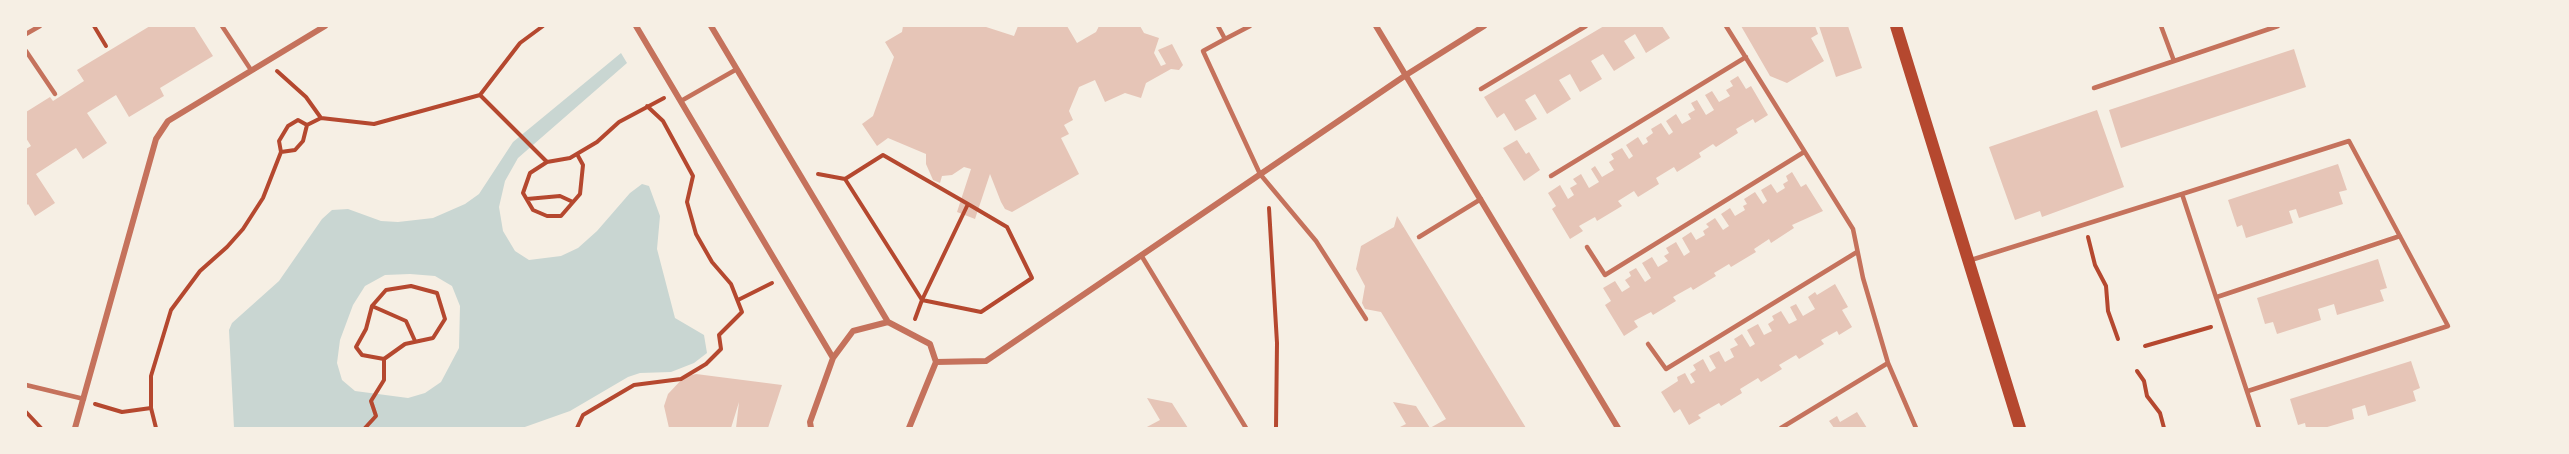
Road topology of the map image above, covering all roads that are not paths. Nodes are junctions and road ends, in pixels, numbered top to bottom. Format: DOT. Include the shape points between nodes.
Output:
graph roads {
  1 [pos="40,26"];
  2 [pos="222,26"];
  3 [pos="325,26"];
  4 [pos="636,26"];
  5 [pos="711,26"];
  6 [pos="1218,26"];
  7 [pos="1251,26"];
  8 [pos="1376,26"];
  9 [pos="1484,26"];
  10 [pos="1586,26"];
  11 [pos="1726,26"];
  12 [pos="1896,26"];
  13 [pos="2161,26"];
  14 [pos="2278,26"];
  15 [pos="26,34"];
  16 [pos="1225,39"];
  17 [pos="26,51"];
  18 [pos="1746,57"];
  19 [pos="2174,61"];
  20 [pos="737,69"];
  21 [pos="251,70"];
  22 [pos="1406,75"];
  23 [pos="2094,88"];
  24 [pos="1481,89"];
  25 [pos="55,94"];
  26 [pos="681,101"];
  27 [pos="1804,152"];
  28 [pos="1260,174"];
  29 [pos="1551,176"];
  30 [pos="2182,194"];
  31 [pos="1481,199"];
  32 [pos="2400,236"];
  33 [pos="1419,237"];
  34 [pos="1587,247"];
  35 [pos="1857,252"];
  36 [pos="1142,255"];
  37 [pos="1968,261"];
  38 [pos="2217,297"];
  39 [pos="1366,319"];
  40 [pos="888,322"];
  41 [pos="1648,344"];
  42 [pos="833,358"];
  43 [pos="936,362"];
  44 [pos="1888,363"];
  45 [pos="26,385"];
  46 [pos="2248,391"];
  47 [pos="84,399"];
  48 [pos="75,429"];
  49 [pos="811,429"];
  50 [pos="909,429"];
  51 [pos="1246,429"];
  52 [pos="1618,429"];
  53 [pos="1780,429"];
  54 [pos="1916,429"];
  55 [pos="2020,429"];
  56 [pos="2259,429"];
  1 -- 15 [label="lane"];
  2 -- 21 [label="lane"];
  3 -- 21 [label="street"];
  4 -- 26 [label="street"];
  5 -- 20 [label="street"];
  6 -- 16 [label="lane"];
  7 -- 16 [label="lane"];
  8 -- 22 [label="street"];
  9 -- 22 [label="street"];
  10 -- 24 [label="lane"];
  11 -- 18 [label="lane"];
  12 -- 37 [label="main road"];
  13 -- 19 [label="lane"];
  14 -- 19 [label="lane"];
  16 -- 28 [label="lane" via="1203,51"];
  17 -- 25 [label="lane"];
  18 -- 27 [label="lane"];
  18 -- 29 [label="lane"];
  19 -- 23 [label="lane"];
  20 -- 26 [label="lane"];
  20 -- 40 [label="street"];
  21 -- 47 [label="street" via="168,121 156,139"];
  22 -- 28 [label="street"];
  22 -- 31 [label="street"];
  26 -- 42 [label="street"];
  27 -- 34 [label="lane" via="1605,275"];
  27 -- 35 [label="lane" via="1852,229"];
  28 -- 36 [label="street"];
  28 -- 39 [label="lane" via="1316,241"];
  30 -- 32 [label="lane" via="2349,141"];
  30 -- 37 [label="lane"];
  30 -- 38 [label="lane"];
  31 -- 33 [label="lane"];
  31 -- 52 [label="street"];
  32 -- 38 [label="lane"];
  32 -- 46 [label="lane" via="2448,326"];
  35 -- 41 [label="lane" via="1666,369"];
  35 -- 44 [label="lane"];
  36 -- 43 [label="street" via="986,361"];
  36 -- 51 [label="lane"];
  37 -- 55 [label="main road"];
  38 -- 46 [label="lane"];
  40 -- 42 [label="street" via="853,331"];
  40 -- 43 [label="street" via="930,344"];
  42 -- 49 [label="street" via="810,422"];
  43 -- 50 [label="street"];
  44 -- 53 [label="lane"];
  44 -- 54 [label="lane"];
  45 -- 47 [label="lane"];
  46 -- 56 [label="lane"];
  47 -- 48 [label="street"];
}
